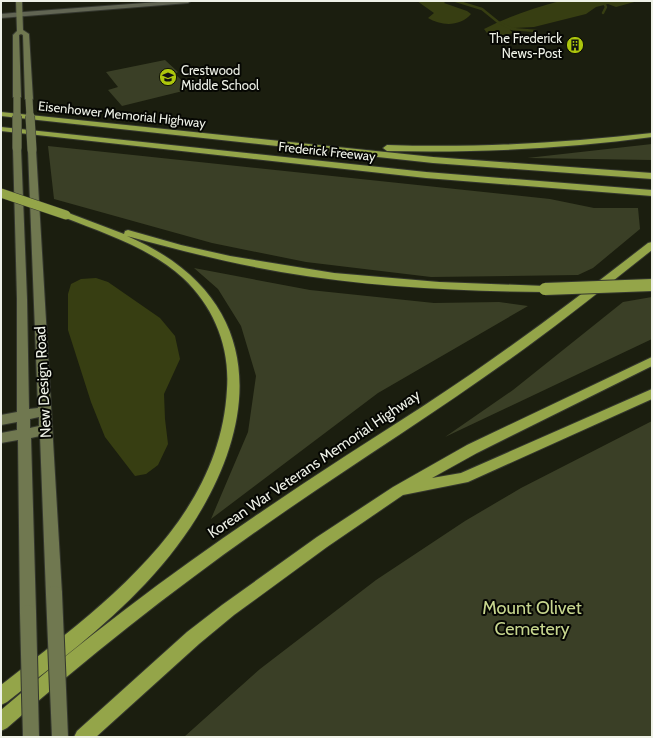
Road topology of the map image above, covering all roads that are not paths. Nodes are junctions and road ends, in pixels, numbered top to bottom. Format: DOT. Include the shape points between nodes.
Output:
graph roads {
  1 [pos="19,1"];
  2 [pos="188,1"];
  3 [pos="20,14"];
  4 [pos="1,16"];
  5 [pos="20,31"];
  6 [pos="1,114"];
  7 [pos="1,128"];
  8 [pos="652,134"];
  9 [pos="240,140"];
  10 [pos="652,176"];
  11 [pos="652,193"];
  12 [pos="1,194"];
  13 [pos="66,215"];
  14 [pos="652,245"];
  15 [pos="652,285"];
  16 [pos="652,361"];
  17 [pos="652,394"];
  18 [pos="46,411"];
  19 [pos="23,415"];
  20 [pos="1,420"];
  21 [pos="47,430"];
  22 [pos="24,434"];
  23 [pos="1,438"];
  24 [pos="398,491"];
  25 [pos="1,696"];
  26 [pos="1,722"];
  27 [pos="31,737"];
  28 [pos="60,737"];
  29 [pos="83,737"];
  1 -- 3 [label="main road, New Design Road"];
  2 -- 3 [label="street" via="155,5 81,7"];
  3 -- 4 [label="street"];
  3 -- 5 [label="main road, New Design Road"];
  5 -- 18 [label="main road, New Design Road, bridge" via="26,34"];
  5 -- 19 [label="main road, New Design Road, bridge" via="16,35"];
  6 -- 9 [label="highway, Eisenhower Memorial Highway"];
  7 -- 11 [label="highway, Frederick Freeway" via="426,175"];
  8 -- 9 [label="highway" via="561,146 472,149 381,148"];
  9 -- 10 [label="highway, Frederick Freeway" via="433,160"];
  12 -- 13 [label="highway, bridge"];
  13 -- 15 [label="highway, bridge" via="212,256 283,269 402,284 545,289"];
  13 -- 25 [label="highway" via="146,249 186,275 200,289 214,307 231,350 235,377 234,406 227,437 214,474 194,509 141,578 109,609"];
  14 -- 26 [label="highway, Korean War Veterans Memorial Highway" via="502,359 197,564 99,640"];
  16 -- 24 [label="highway" via="472,450"];
  17 -- 24 [label="highway" via="463,478"];
  18 -- 19 [label="main road"];
  18 -- 21 [label="main road, New Design Road"];
  19 -- 20 [label="main road"];
  19 -- 22 [label="main road, New Design Road"];
  21 -- 22 [label="main road"];
  21 -- 28 [label="main road, New Design Road, bridge"];
  22 -- 23 [label="main road"];
  22 -- 27 [label="main road, New Design Road, bridge"];
  24 -- 29 [label="highway" via="228,610"];
}
